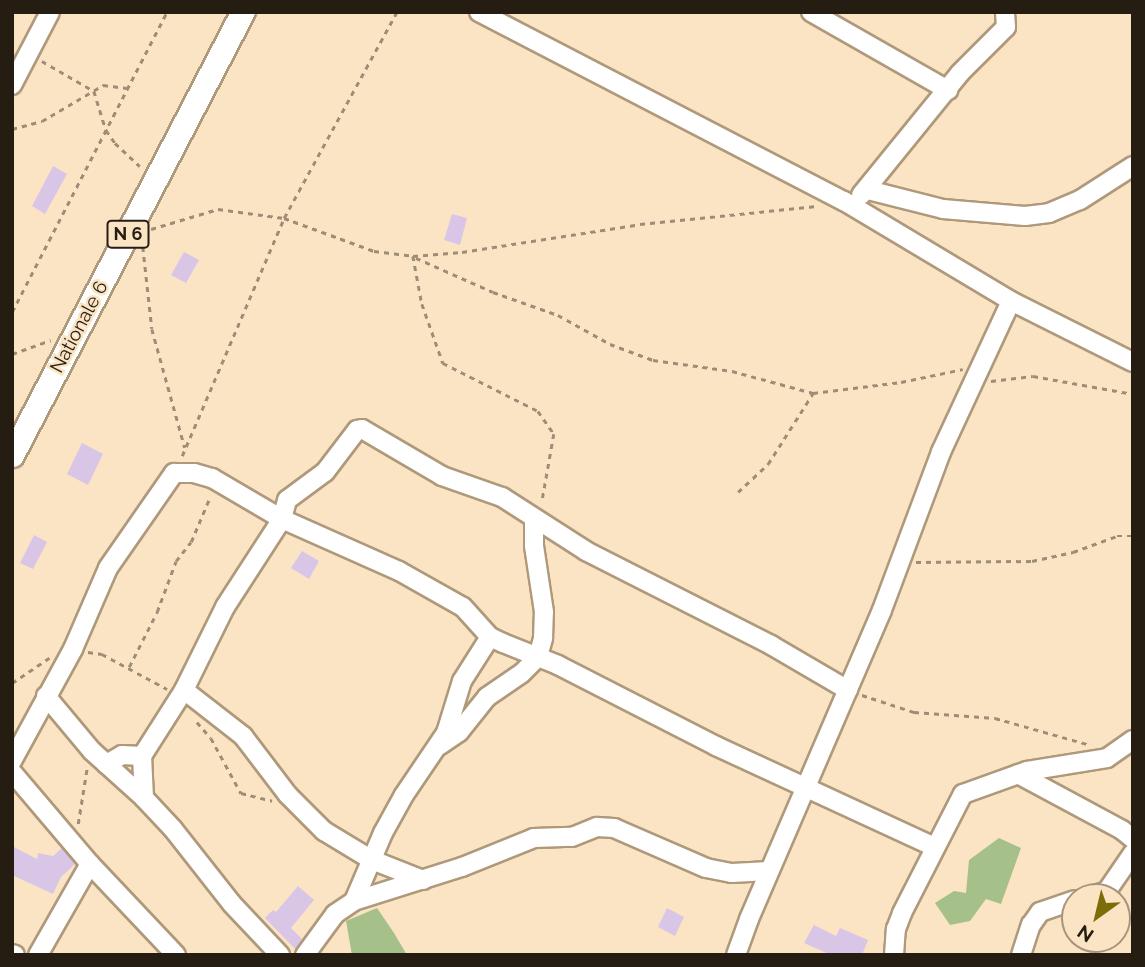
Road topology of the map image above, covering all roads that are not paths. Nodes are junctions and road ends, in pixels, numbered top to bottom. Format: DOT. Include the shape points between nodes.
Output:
graph roads {
  1 [pos="50,12"];
  2 [pos="243,12"];
  3 [pos="479,12"];
  4 [pos="811,12"];
  5 [pos="1021,12"];
  6 [pos="1006,19"];
  7 [pos="12,85"];
  8 [pos="948,90"];
  9 [pos="1133,166"];
  10 [pos="868,190"];
  11 [pos="844,201"];
  12 [pos="1011,301"];
  13 [pos="1133,362"];
  14 [pos="12,455"];
  15 [pos="282,519"];
  16 [pos="534,519"];
  17 [pos="490,636"];
  18 [pos="538,657"];
  19 [pos="184,690"];
  20 [pos="848,690"];
  21 [pos="46,696"];
  22 [pos="1133,740"];
  23 [pos="437,748"];
  24 [pos="142,756"];
  25 [pos="12,761"];
  26 [pos="106,764"];
  27 [pos="12,772"];
  28 [pos="1018,774"];
  29 [pos="807,789"];
  30 [pos="144,798"];
  31 [pos="1133,839"];
  32 [pos="935,847"];
  33 [pos="1133,853"];
  34 [pos="372,860"];
  35 [pos="90,864"];
  36 [pos="769,871"];
  37 [pos="423,880"];
  38 [pos="1112,883"];
  39 [pos="354,901"];
  40 [pos="1061,905"];
  41 [pos="38,955"];
  42 [pos="176,955"];
  43 [pos="280,955"];
  44 [pos="305,955"];
  45 [pos="736,955"];
  46 [pos="894,955"];
  47 [pos="1021,955"];
  1 -- 7 [label="street"];
  2 -- 14 [label="main road, Nationale 6 / N 6" via="132,236"];
  3 -- 11 [label="street"];
  4 -- 8 [label="street"];
  5 -- 6 [label="street"];
  6 -- 8 [label="street"];
  8 -- 10 [label="street"];
  9 -- 10 [label="street" via="1080,200 1049,213 1025,216 943,209"];
  10 -- 11 [label="street"];
  11 -- 12 [label="street"];
  12 -- 13 [label="street"];
  12 -- 20 [label="street" via="923,496"];
  15 -- 16 [label="street" via="292,495 326,472 353,433 362,429 442,477 502,497"];
  15 -- 17 [label="street" via="399,571 463,607"];
  15 -- 19 [label="street" via="225,607"];
  15 -- 21 [label="street" via="220,484 194,473 174,473 108,568 73,649"];
  16 -- 18 [label="street" via="544,612"];
  16 -- 20 [label="street"];
  17 -- 18 [label="street"];
  17 -- 23 [label="street" via="462,681"];
  18 -- 23 [label="street" via="487,697 459,732"];
  18 -- 29 [label="street"];
  19 -- 24 [label="street"];
  19 -- 34 [label="street" via="243,736 324,831"];
  20 -- 29 [label="street"];
  21 -- 25 [label="street"];
  21 -- 26 [label="street"];
  22 -- 28 [label="street" via="1108,758"];
  23 -- 34 [label="street" via="404,795"];
  24 -- 26 [label="street" via="122,755"];
  24 -- 30 [label="street"];
  26 -- 30 [label="street"];
  27 -- 35 [label="street"];
  28 -- 31 [label="street"];
  28 -- 32 [label="street" via="963,794"];
  29 -- 32 [label="street"];
  29 -- 36 [label="street"];
  30 -- 43 [label="street"];
  32 -- 46 [label="street" via="896,929"];
  33 -- 38 [label="street"];
  34 -- 37 [label="street"];
  34 -- 39 [label="street"];
  35 -- 41 [label="street"];
  35 -- 42 [label="street"];
  36 -- 37 [label="street" via="732,873 706,868 614,828 597,827 572,837 534,838"];
  36 -- 45 [label="street"];
  37 -- 39 [label="street"];
  39 -- 44 [label="street" via="335,914"];
  40 -- 47 [label="street" via="1040,912"];
}
